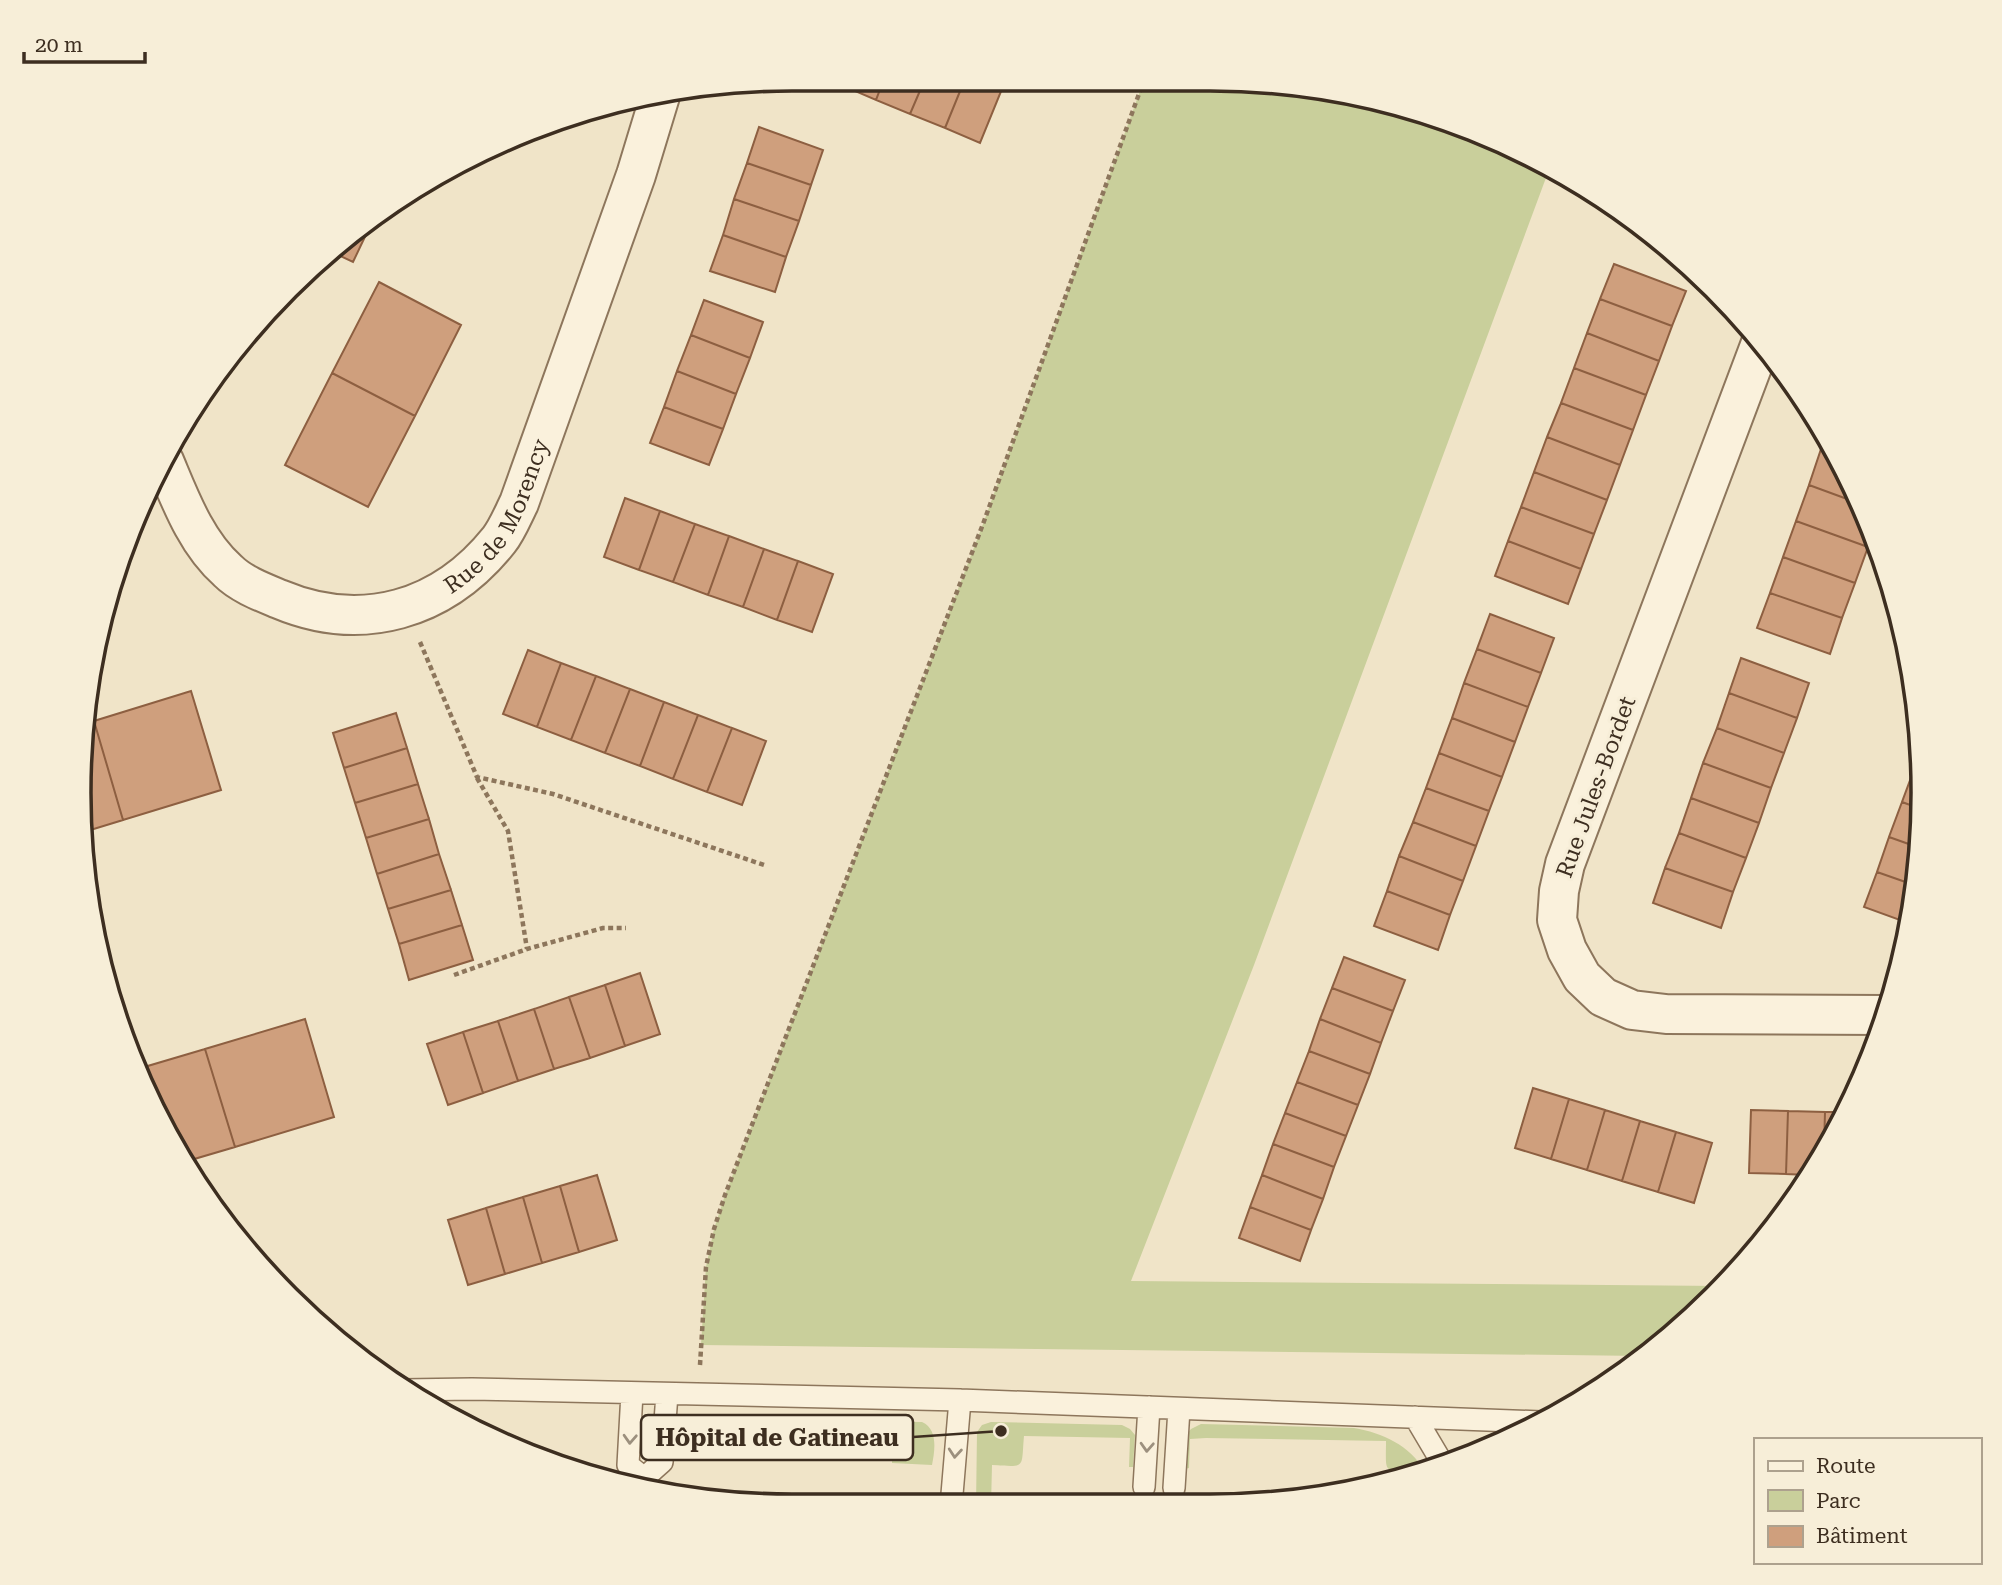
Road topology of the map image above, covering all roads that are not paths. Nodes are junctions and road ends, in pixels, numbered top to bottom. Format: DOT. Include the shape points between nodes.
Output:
graph roads {
  1 [pos="658,104"];
  2 [pos="1757,354"];
  3 [pos="169,471"];
  4 [pos="1875,1015"];
  5 [pos="425,1390"];
  6 [pos="632,1393"];
  7 [pos="667,1394"];
  8 [pos="960,1400"];
  9 [pos="1149,1407"];
  10 [pos="1180,1409"];
  11 [pos="1415,1417"];
  12 [pos="1521,1421"];
  13 [pos="1438,1456"];
  14 [pos="638,1477"];
  15 [pos="648,1479"];
  16 [pos="1144,1488"];
  17 [pos="1174,1488"];
  18 [pos="952,1494"];
  1 -- 3 [label="street, Rue de Morency" via="519,503 500,538 476,566 443,592 406,609 365,614 328,614 260,592 228,572 204,543"];
  2 -- 4 [label="street, Rue Jules-Bordet" via="1565,864 1557,920 1582,977 1603,997 1632,1010"];
  5 -- 6 [label="lane"];
  6 -- 7 [label="lane"];
  6 -- 14 [label="lane, one-way" via="628,1465"];
  7 -- 8 [label="lane"];
  7 -- 15 [label="lane" via="662,1462"];
  8 -- 9 [label="lane"];
  8 -- 18 [label="lane, one-way"];
  9 -- 10 [label="lane"];
  9 -- 16 [label="lane, one-way"];
  10 -- 11 [label="lane"];
  10 -- 17 [label="lane"];
  11 -- 12 [label="lane"];
  11 -- 13 [label="lane"];
}
